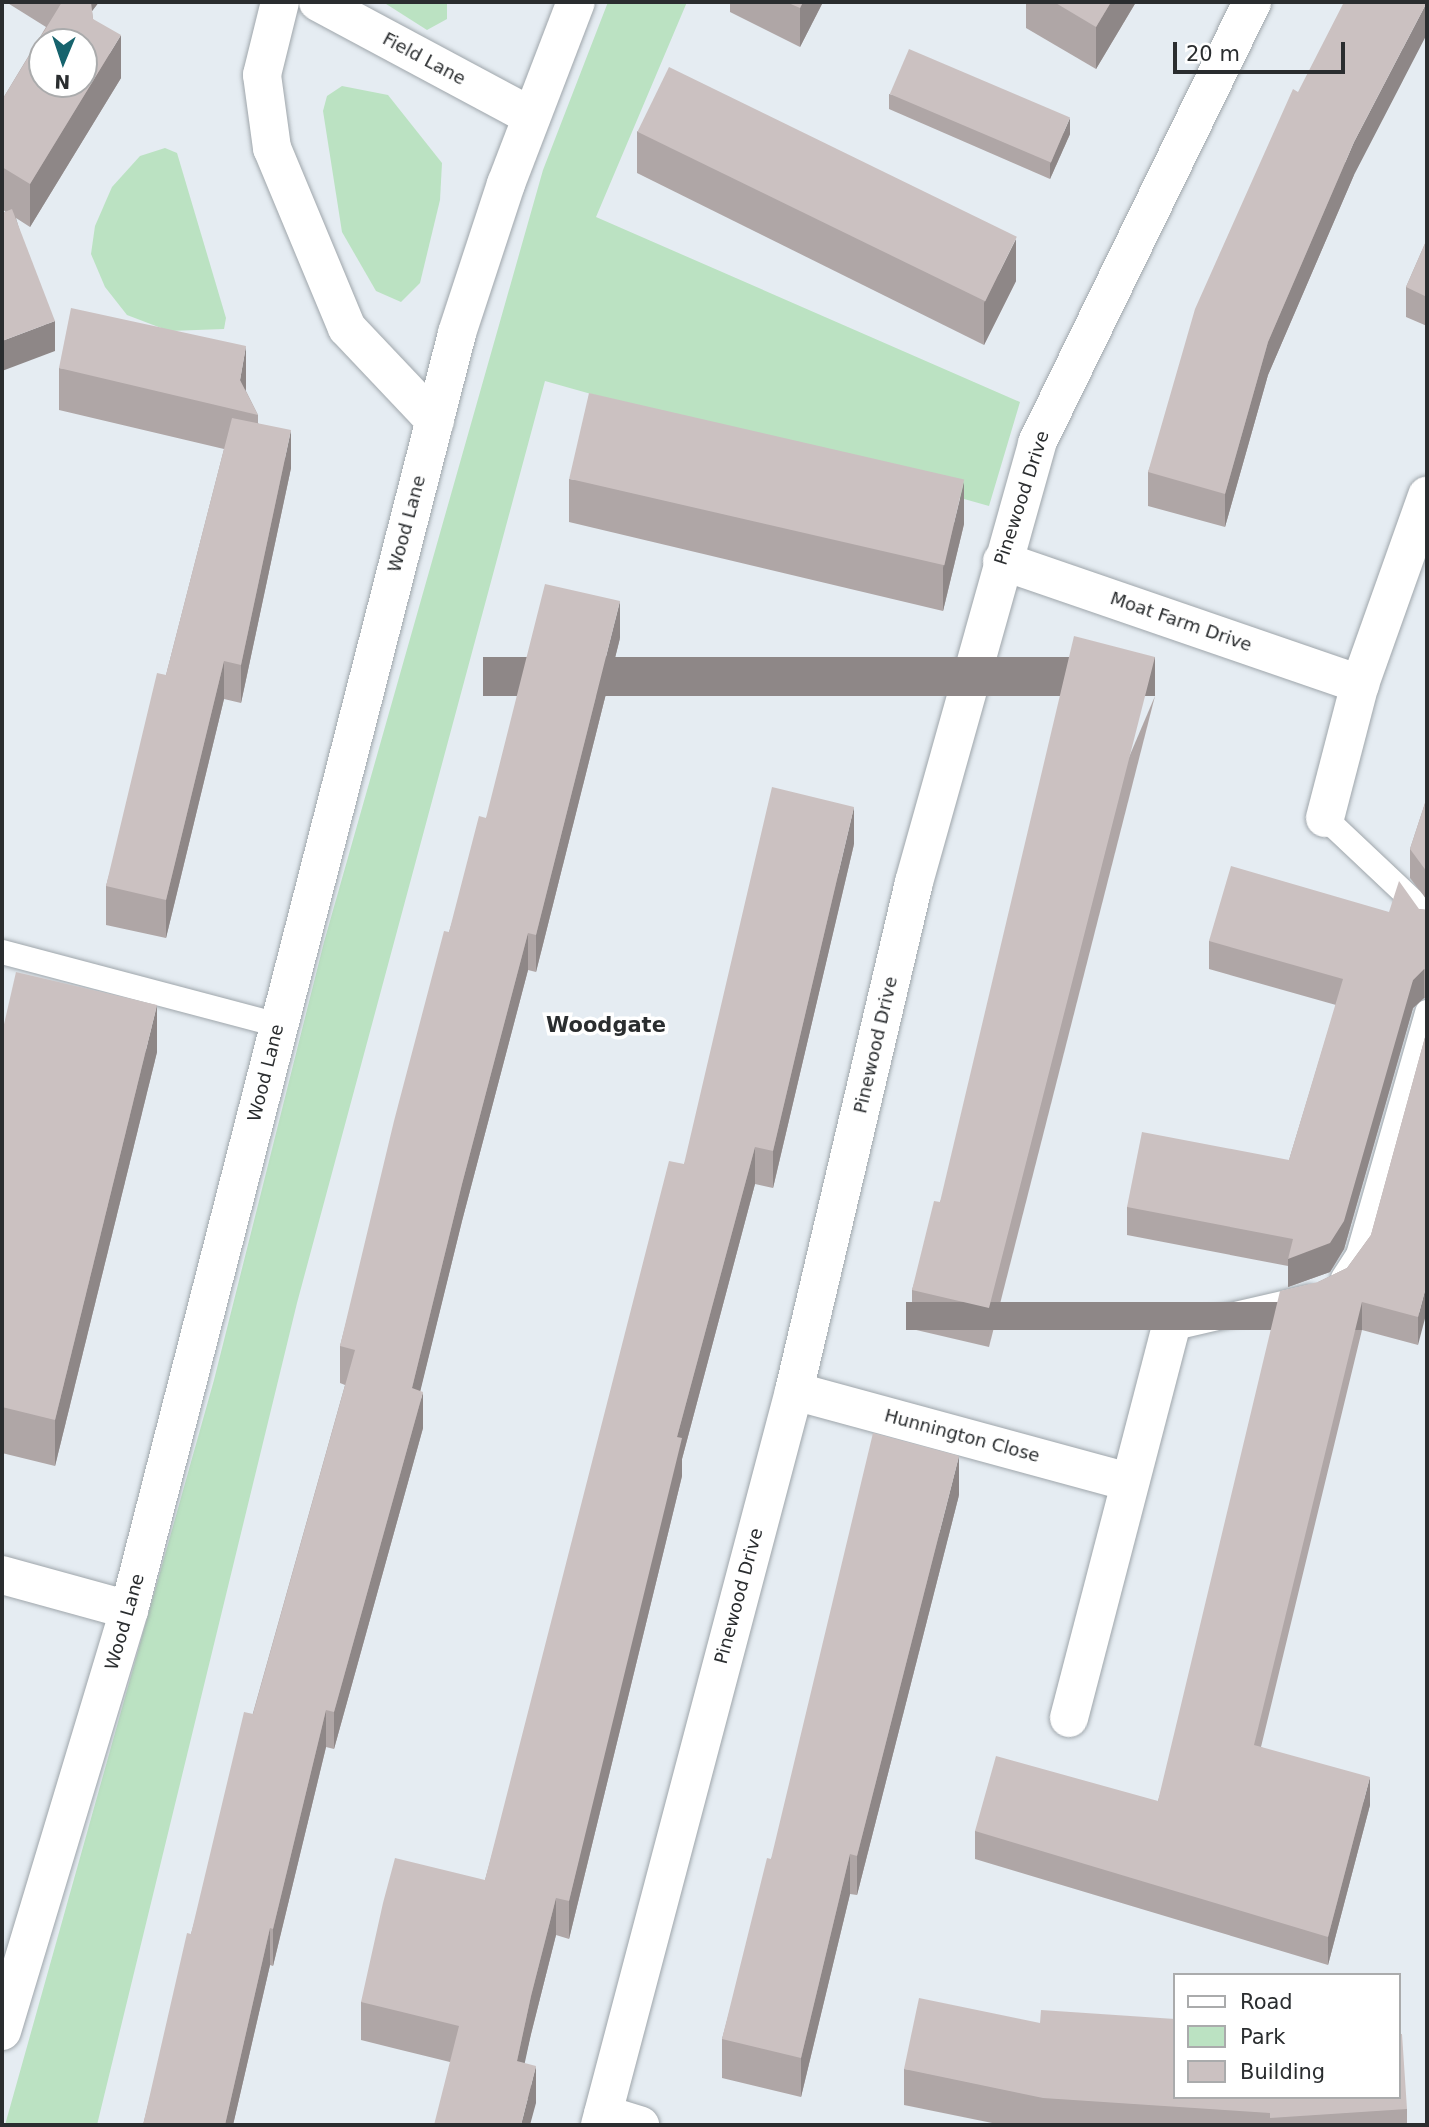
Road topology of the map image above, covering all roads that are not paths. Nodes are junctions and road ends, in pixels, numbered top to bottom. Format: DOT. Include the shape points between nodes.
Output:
graph roads {
  1 [pos="280,2"];
  2 [pos="318,2"];
  3 [pos="576,2"];
  4 [pos="1252,2"];
  5 [pos="531,116"];
  6 [pos="435,421"];
  7 [pos="1427,496"];
  8 [pos="1002,561"];
  9 [pos="1360,684"];
  10 [pos="1325,818"];
  11 [pos="1427,924"];
  12 [pos="2,952"];
  13 [pos="1427,1012"];
  14 [pos="279,1025"];
  15 [pos="1170,1329"];
  16 [pos="794,1391"];
  17 [pos="1130,1482"];
  18 [pos="2,1575"];
  19 [pos="129,1610"];
  20 [pos="1069,1717"];
  21 [pos="2,2031"];
  22 [pos="602,2120"];
  23 [pos="640,2125"];
  1 -- 6 [label="street" via="262,75 272,148 347,328"];
  2 -- 5 [label="street, Field Lane"];
  3 -- 5 [label="street, Wood Lane"];
  4 -- 8 [label="street, Pinewood Drive" via="1037,443"];
  5 -- 6 [label="street, Wood Lane" via="457,333"];
  6 -- 14 [label="street, Wood Lane"];
  7 -- 9 [label="street"];
  8 -- 9 [label="street, Moat Farm Drive"];
  8 -- 16 [label="street, Pinewood Drive" via="914,882"];
  9 -- 10 [label="street"];
  10 -- 11 [label="lane" via="1413,901"];
  12 -- 14 [label="lane"];
  13 -- 15 [label="lane" via="1358,1255 1340,1283 1314,1296"];
  14 -- 19 [label="street, Wood Lane"];
  15 -- 17 [label="street"];
  16 -- 17 [label="street, Hunnington Close"];
  16 -- 22 [label="street, Pinewood Drive"];
  17 -- 20 [label="street"];
  18 -- 19 [label="street"];
  19 -- 21 [label="street, Wood Lane"];
  22 -- 23 [label="street"];
}
